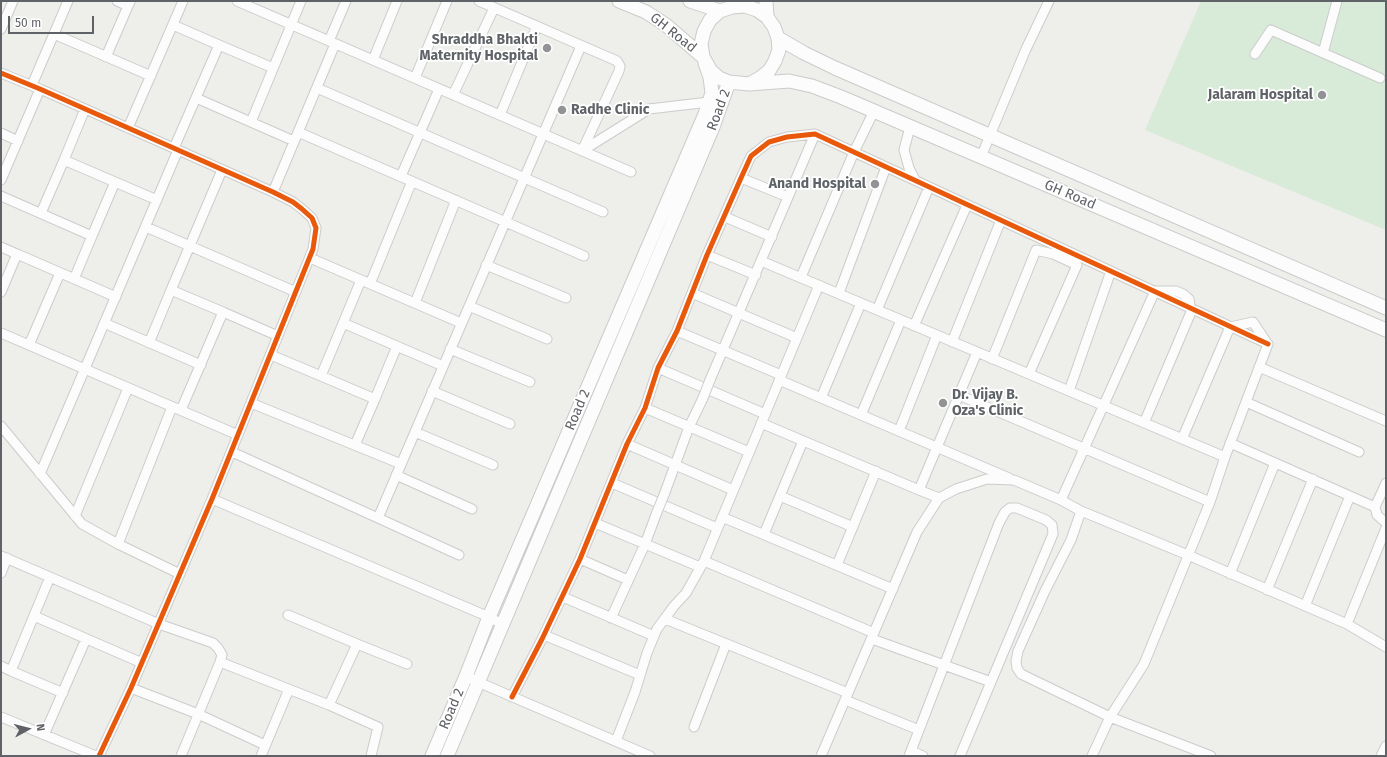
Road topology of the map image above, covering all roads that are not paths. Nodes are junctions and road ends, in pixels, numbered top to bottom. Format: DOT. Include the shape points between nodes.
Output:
graph roads {
  1 [pos="13,1"];
  2 [pos="68,1"];
  3 [pos="117,1"];
  4 [pos="183,1"];
  5 [pos="237,1"];
  6 [pos="301,1"];
  7 [pos="346,1"];
  8 [pos="397,1"];
  9 [pos="447,1"];
  10 [pos="479,1"];
  11 [pos="619,1"];
  12 [pos="690,1"];
  13 [pos="766,1"];
  14 [pos="1049,1"];
  15 [pos="1337,1"];
  16 [pos="129,3"];
  17 [pos="248,3"];
  18 [pos="746,4"];
  19 [pos="494,8"];
  20 [pos="720,11"];
  21 [pos="4,14"];
  22 [pos="767,17"];
  23 [pos="173,25"];
  24 [pos="292,25"];
  25 [pos="537,26"];
  26 [pos="1,29"];
  27 [pos="54,34"];
  28 [pos="778,38"];
  29 [pos="332,42"];
  30 [pos="219,44"];
  31 [pos="581,46"];
  32 [pos="1323,53"];
  33 [pos="1255,54"];
  34 [pos="106,57"];
  35 [pos="373,60"];
  36 [pos="704,60"];
  37 [pos="274,68"];
  38 [pos="1,73"];
  39 [pos="151,76"];
  40 [pos="415,78"];
  41 [pos="1380,78"];
  42 [pos="729,82"];
  43 [pos="749,84"];
  44 [pos="36,87"];
  45 [pos="317,88"];
  46 [pos="439,89"];
  47 [pos="453,95"];
  48 [pos="196,98"];
  49 [pos="709,102"];
  50 [pos="85,110"];
  51 [pos="874,111"];
  52 [pos="500,115"];
  53 [pos="250,122"];
  54 [pos="910,127"];
  55 [pos="128,128"];
  56 [pos="420,132"];
  57 [pos="1,133"];
  58 [pos="542,134"];
  59 [pos="815,134"];
  60 [pos="991,135"];
  61 [pos="296,136"];
  62 [pos="18,141"];
  63 [pos="176,149"];
  64 [pos="582,151"];
  65 [pos="854,152"];
  66 [pos="981,157"];
  67 [pos="64,160"];
  68 [pos="886,167"];
  69 [pos="222,170"];
  70 [pos="631,172"];
  71 [pos="401,176"];
  72 [pos="524,177"];
  73 [pos="741,178"];
  74 [pos="1,180"];
  75 [pos="915,180"];
  76 [pos="412,181"];
  77 [pos="115,182"];
  78 [pos="929,187"];
  79 [pos="273,192"];
  80 [pos="1,196"];
  81 [pos="788,197"];
  82 [pos="157,200"];
  83 [pos="456,200"];
  84 [pos="967,204"];
  85 [pos="603,212"];
  86 [pos="41,213"];
  87 [pos="725,217"];
  88 [pos="1001,220"];
  89 [pos="505,221"];
  90 [pos="146,227"];
  91 [pos="92,236"];
  92 [pos="772,237"];
  93 [pos="190,246"];
  94 [pos="1,247"];
  95 [pos="17,254"];
  96 [pos="707,255"];
  97 [pos="584,256"];
  98 [pos="310,258"];
  99 [pos="761,260"];
  100 [pos="486,265"];
  101 [pos="1111,271"];
  102 [pos="60,273"];
  103 [pos="756,275"];
  104 [pos="801,277"];
  105 [pos="74,279"];
  106 [pos="366,282"];
  107 [pos="819,285"];
  108 [pos="171,290"];
  109 [pos="1,292"];
  110 [pos="296,292"];
  111 [pos="1155,292"];
  112 [pos="692,293"];
  113 [pos="839,294"];
  114 [pos="116,297"];
  115 [pos="566,298"];
  116 [pos="415,303"];
  117 [pos="861,303"];
  118 [pos="469,306"];
  119 [pos="1190,308"];
  120 [pos="1386,308"];
  121 [pos="877,310"];
  122 [pos="223,312"];
  123 [pos="739,314"];
  124 [pos="901,320"];
  125 [pos="104,323"];
  126 [pos="343,323"];
  127 [pos="461,323"];
  128 [pos="914,326"];
  129 [pos="1230,327"];
  130 [pos="1386,330"];
  131 [pos="677,331"];
  132 [pos="1,333"];
  133 [pos="937,335"];
  134 [pos="278,336"];
  135 [pos="797,338"];
  136 [pos="547,339"];
  137 [pos="149,342"];
  138 [pos="952,342"];
  139 [pos="1268,344"];
  140 [pos="29,345"];
  141 [pos="397,346"];
  142 [pos="450,349"];
  143 [pos="724,351"];
  144 [pos="977,352"];
  145 [pos="271,355"];
  146 [pos="992,359"];
  147 [pos="201,365"];
  148 [pos="443,366"];
  149 [pos="1259,367"];
  150 [pos="658,368"];
  151 [pos="85,369"];
  152 [pos="1029,374"];
  153 [pos="321,376"];
  154 [pos="780,378"];
  155 [pos="530,382"];
  156 [pos="128,388"];
  157 [pos="432,391"];
  158 [pos="1069,391"];
  159 [pos="959,395"];
  160 [pos="821,398"];
  161 [pos="375,399"];
  162 [pos="1246,402"];
  163 [pos="251,403"];
  164 [pos="1102,405"];
  165 [pos="645,408"];
  166 [pos="177,409"];
  167 [pos="765,414"];
  168 [pos="861,415"];
  169 [pos="1386,421"];
  170 [pos="761,423"];
  171 [pos="1144,423"];
  172 [pos="510,424"];
  173 [pos="1,426"];
  174 [pos="689,427"];
  175 [pos="899,431"];
  176 [pos="415,432"];
  177 [pos="238,435"];
  178 [pos="1182,439"];
  179 [pos="803,441"];
  180 [pos="1230,443"];
  181 [pos="627,444"];
  182 [pos="355,445"];
  183 [pos="937,447"];
  184 [pos="1083,448"];
  185 [pos="232,452"];
  186 [pos="749,452"];
  187 [pos="1359,452"];
  188 [pos="1225,457"];
  189 [pos="1275,463"];
  190 [pos="401,464"];
  191 [pos="493,465"];
  192 [pos="675,465"];
  193 [pos="876,471"];
  194 [pos="40,474"];
  195 [pos="396,475"];
  196 [pos="1313,479"];
  197 [pos="1014,480"];
  198 [pos="612,483"];
  199 [pos="1386,483"];
  200 [pos="733,490"];
  201 [pos="919,490"];
  202 [pos="780,496"];
  203 [pos="1350,496"];
  204 [pos="939,498"];
  205 [pos="212,499"];
  206 [pos="1061,500"];
  207 [pos="1210,502"];
  208 [pos="1375,507"];
  209 [pos="472,509"];
  210 [pos="1081,511"];
  211 [pos="75,516"];
  212 [pos="722,517"];
  213 [pos="378,518"];
  214 [pos="595,523"];
  215 [pos="1386,523"];
  216 [pos="853,527"];
  217 [pos="717,528"];
  218 [pos="1386,528"];
  219 [pos="764,534"];
  220 [pos="118,544"];
  221 [pos="645,544"];
  222 [pos="459,555"];
  223 [pos="1188,555"];
  224 [pos="4,557"];
  225 [pos="580,559"];
  226 [pos="702,564"];
  227 [pos="836,565"];
  228 [pos="1,574"];
  229 [pos="180,574"];
  230 [pos="1230,574"];
  231 [pos="50,577"];
  232 [pos="628,580"];
  233 [pos="893,589"];
  234 [pos="1267,590"];
  235 [pos="562,597"];
  236 [pos="1305,606"];
  237 [pos="288,615"];
  238 [pos="34,616"];
  239 [pos="489,617"];
  240 [pos="611,618"];
  241 [pos="665,619"];
  242 [pos="159,624"];
  243 [pos="502,624"];
  244 [pos="1347,624"];
  245 [pos="544,635"];
  246 [pos="654,636"];
  247 [pos="873,636"];
  248 [pos="86,638"];
  249 [pos="357,644"];
  250 [pos="726,644"];
  251 [pos="1386,647"];
  252 [pos="220,662"];
  253 [pos="142,663"];
  254 [pos="407,664"];
  255 [pos="943,665"];
  256 [pos="1,666"];
  257 [pos="11,671"];
  258 [pos="640,675"];
  259 [pos="466,676"];
  260 [pos="478,682"];
  261 [pos="991,682"];
  262 [pos="131,688"];
  263 [pos="289,689"];
  264 [pos="63,693"];
  265 [pos="512,697"];
  266 [pos="846,697"];
  267 [pos="329,705"];
  268 [pos="198,714"];
  269 [pos="1,717"];
  270 [pos="1110,717"];
  271 [pos="694,727"];
  272 [pos="919,730"];
  273 [pos="44,735"];
  274 [pos="616,741"];
  275 [pos="265,745"];
  276 [pos="1386,746"];
  277 [pos="910,753"];
  278 [pos="98,756"];
  279 [pos="181,756"];
  280 [pos="261,756"];
  281 [pos="371,756"];
  282 [pos="432,756"];
  283 [pos="447,756"];
  284 [pos="650,756"];
  285 [pos="821,756"];
  286 [pos="923,756"];
  287 [pos="960,756"];
  288 [pos="1092,756"];
  289 [pos="1211,756"];
  290 [pos="1381,756"];
  1 -- 21 [label="street"];
  2 -- 27 [label="street"];
  3 -- 16 [label="street"];
  4 -- 23 [label="street"];
  5 -- 17 [label="street"];
  6 -- 24 [label="street"];
  7 -- 29 [label="street"];
  8 -- 35 [label="street"];
  9 -- 40 [label="street"];
  10 -- 19 [label="street"];
  11 -- 36 [label="main road, GH Road" via="646,12 666,25"];
  12 -- 20 [label="main road"];
  13 -- 22 [label="main road"];
  14 -- 60 [label="street"];
  15 -- 32 [label="street"];
  16 -- 34 [label="street"];
  17 -- 24 [label="street"];
  18 -- 20 [label="main road"];
  18 -- 22 [label="main road"];
  19 -- 25 [label="street"];
  19 -- 47 [label="street"];
  20 -- 36 [label="main road" via="710,20 704,31 701,44"];
  21 -- 26 [label="street"];
  22 -- 28 [label="main road"];
  23 -- 30 [label="street"];
  23 -- 39 [label="street"];
  24 -- 29 [label="street"];
  24 -- 37 [label="street"];
  25 -- 31 [label="street"];
  25 -- 52 [label="street"];
  27 -- 34 [label="street"];
  27 -- 44 [label="street"];
  28 -- 43 [label="main road" via="779,50 769,71"];
  28 -- 60 [label="main road, GH Road" via="835,68"];
  29 -- 35 [label="street"];
  29 -- 45 [label="street"];
  30 -- 37 [label="street"];
  30 -- 48 [label="street"];
  31 -- 58 [label="street"];
  31 -- 64 [label="street" via="617,61 620,66"];
  32 -- 33 [label="street" via="1271,30"];
  32 -- 41 [label="street"];
  34 -- 39 [label="street"];
  35 -- 40 [label="street"];
  36 -- 42 [label="main road" via="711,71"];
  36 -- 49 [label="main road, Road 2" via="712,93"];
  37 -- 53 [label="street"];
  38 -- 44 [label="street"];
  39 -- 55 [label="street"];
  40 -- 46 [label="street"];
  42 -- 43 [label="main road"];
  42 -- 243 [label="main road, Road 2" via="713,127"];
  43 -- 51 [label="main road, GH Road" via="789,81 812,86"];
  44 -- 50 [label="street"];
  44 -- 62 [label="street"];
  45 -- 56 [label="street"];
  45 -- 61 [label="street"];
  46 -- 47 [label="street"];
  46 -- 56 [label="street"];
  47 -- 52 [label="street"];
  48 -- 53 [label="street"];
  48 -- 63 [label="street"];
  49 -- 64 [label="street" via="648,109"];
  49 -- 239 [label="main road, Road 2"];
  50 -- 55 [label="street"];
  50 -- 67 [label="street"];
  51 -- 54 [label="main road, GH Road"];
  51 -- 65 [label="street"];
  52 -- 58 [label="street"];
  53 -- 61 [label="street"];
  54 -- 66 [label="main road, GH Road"];
  54 -- 75 [label="street" via="904,150"];
  55 -- 63 [label="street"];
  56 -- 71 [label="street"];
  56 -- 72 [label="street"];
  57 -- 62 [label="street"];
  58 -- 64 [label="street"];
  58 -- 72 [label="street"];
  59 -- 65 [label="street"];
  59 -- 73 [label="street" via="769,142 751,156"];
  59 -- 81 [label="street"];
  60 -- 66 [label="street"];
  60 -- 120 [label="main road, GH Road"];
  61 -- 71 [label="street"];
  61 -- 79 [label="street"];
  62 -- 74 [label="street"];
  63 -- 69 [label="street"];
  63 -- 82 [label="street"];
  64 -- 70 [label="street"];
  65 -- 68 [label="street"];
  65 -- 104 [label="street"];
  66 -- 130 [label="main road, GH Road"];
  67 -- 77 [label="street"];
  67 -- 86 [label="street"];
  68 -- 75 [label="street"];
  68 -- 113 [label="street"];
  69 -- 79 [label="street"];
  69 -- 93 [label="street"];
  71 -- 76 [label="street"];
  72 -- 85 [label="street"];
  72 -- 89 [label="street"];
  73 -- 81 [label="street"];
  73 -- 87 [label="street"];
  75 -- 78 [label="street"];
  76 -- 83 [label="street"];
  76 -- 106 [label="street"];
  77 -- 82 [label="street"];
  77 -- 91 [label="street"];
  78 -- 84 [label="street"];
  78 -- 121 [label="street"];
  79 -- 98 [label="street" via="293,202 312,218 316,228"];
  80 -- 86 [label="street"];
  81 -- 92 [label="street"];
  82 -- 90 [label="street"];
  83 -- 89 [label="street"];
  83 -- 116 [label="street"];
  84 -- 88 [label="street"];
  84 -- 128 [label="street"];
  86 -- 91 [label="street"];
  87 -- 92 [label="street"];
  87 -- 96 [label="street"];
  88 -- 101 [label="street"];
  88 -- 138 [label="street"];
  89 -- 97 [label="street"];
  89 -- 100 [label="street"];
  90 -- 93 [label="street"];
  90 -- 114 [label="street"];
  91 -- 105 [label="street"];
  92 -- 99 [label="street"];
  93 -- 108 [label="street"];
  93 -- 110 [label="street"];
  94 -- 95 [label="street"];
  95 -- 102 [label="street"];
  95 -- 109 [label="street"];
  96 -- 103 [label="street"];
  96 -- 112 [label="street"];
  98 -- 106 [label="street"];
  98 -- 110 [label="street"];
  99 -- 103 [label="street"];
  99 -- 104 [label="street"];
  100 -- 115 [label="street"];
  100 -- 118 [label="street"];
  101 -- 111 [label="street"];
  101 -- 158 [label="street"];
  102 -- 105 [label="street"];
  102 -- 140 [label="street"];
  103 -- 123 [label="street"];
  104 -- 107 [label="street"];
  105 -- 114 [label="street"];
  106 -- 116 [label="street"];
  106 -- 126 [label="street"];
  107 -- 113 [label="street"];
  107 -- 135 [label="street"];
  108 -- 122 [label="street"];
  108 -- 137 [label="street"];
  110 -- 134 [label="street"];
  111 -- 119 [label="street" via="1176,291 1183,294 1189,299"];
  111 -- 164 [label="street"];
  112 -- 123 [label="street"];
  112 -- 131 [label="street"];
  113 -- 117 [label="street"];
  114 -- 125 [label="street"];
  116 -- 127 [label="street"];
  117 -- 121 [label="street"];
  117 -- 160 [label="street"];
  118 -- 127 [label="street"];
  118 -- 136 [label="street"];
  119 -- 129 [label="street"];
  119 -- 171 [label="street" via="1191,312"];
  121 -- 124 [label="street"];
  122 -- 134 [label="street"];
  122 -- 147 [label="street"];
  123 -- 135 [label="street"];
  123 -- 143 [label="street"];
  124 -- 128 [label="street"];
  124 -- 168 [label="street"];
  125 -- 137 [label="street"];
  125 -- 151 [label="street"];
  126 -- 141 [label="street"];
  126 -- 153 [label="street"];
  127 -- 142 [label="street"];
  128 -- 133 [label="street"];
  129 -- 139 [label="street"];
  129 -- 139 [label="street" via="1253,322"];
  129 -- 178 [label="street"];
  131 -- 143 [label="street"];
  131 -- 150 [label="street"];
  132 -- 140 [label="street"];
  133 -- 138 [label="street"];
  133 -- 175 [label="street"];
  134 -- 145 [label="street"];
  135 -- 154 [label="street"];
  137 -- 147 [label="street"];
  138 -- 144 [label="street"];
  139 -- 149 [label="street"];
  140 -- 151 [label="street"];
  141 -- 148 [label="street"];
  141 -- 161 [label="street"];
  142 -- 148 [label="street"];
  142 -- 155 [label="street"];
  143 -- 154 [label="street"];
  143 -- 174 [label="street, bridge"];
  144 -- 146 [label="street"];
  144 -- 159 [label="street"];
  145 -- 153 [label="street"];
  145 -- 163 [label="street"];
  146 -- 152 [label="street"];
  146 -- 152 [label="street" via="1036,250 1053,254 1077,265"];
  147 -- 166 [label="street"];
  148 -- 157 [label="street"];
  149 -- 162 [label="street"];
  149 -- 169 [label="street"];
  150 -- 165 [label="street"];
  150 -- 167 [label="street"];
  151 -- 156 [label="street"];
  151 -- 194 [label="street"];
  152 -- 158 [label="street"];
  153 -- 161 [label="street"];
  154 -- 160 [label="street"];
  154 -- 167 [label="street"];
  156 -- 166 [label="street"];
  156 -- 211 [label="street"];
  157 -- 172 [label="street"];
  157 -- 176 [label="street"];
  158 -- 164 [label="street"];
  159 -- 183 [label="street"];
  159 -- 184 [label="street"];
  160 -- 168 [label="street"];
  161 -- 182 [label="street"];
  162 -- 180 [label="street"];
  162 -- 187 [label="street"];
  163 -- 177 [label="street"];
  163 -- 182 [label="street"];
  164 -- 171 [label="street"];
  164 -- 184 [label="street"];
  165 -- 174 [label="street"];
  165 -- 181 [label="street"];
  166 -- 177 [label="street"];
  166 -- 220 [label="street"];
  167 -- 170 [label="street"];
  168 -- 175 [label="street"];
  170 -- 179 [label="street"];
  170 -- 186 [label="street"];
  171 -- 178 [label="street"];
  173 -- 194 [label="street"];
  174 -- 186 [label="street"];
  174 -- 192 [label="street"];
  175 -- 183 [label="street"];
  176 -- 190 [label="street"];
  176 -- 191 [label="street"];
  177 -- 185 [label="street"];
  178 -- 188 [label="street"];
  179 -- 193 [label="street"];
  179 -- 202 [label="street"];
  180 -- 188 [label="street"];
  180 -- 189 [label="street"];
  181 -- 192 [label="street"];
  181 -- 198 [label="street"];
  182 -- 190 [label="street"];
  183 -- 197 [label="street"];
  183 -- 201 [label="street"];
  184 -- 206 [label="street"];
  184 -- 207 [label="street"];
  185 -- 205 [label="street"];
  185 -- 213 [label="street"];
  186 -- 200 [label="street"];
  188 -- 207 [label="street"];
  189 -- 196 [label="street"];
  189 -- 230 [label="street"];
  190 -- 195 [label="street"];
  192 -- 200 [label="street"];
  192 -- 221 [label="street, bridge"];
  193 -- 201 [label="street"];
  193 -- 216 [label="street"];
  194 -- 211 [label="street"];
  195 -- 209 [label="street"];
  195 -- 213 [label="street"];
  196 -- 203 [label="street"];
  196 -- 234 [label="street"];
  197 -- 204 [label="street" via="987,479 956,489"];
  197 -- 206 [label="street"];
  198 -- 214 [label="street"];
  198 -- 217 [label="street"];
  199 -- 208 [label="street"];
  200 -- 212 [label="street"];
  201 -- 204 [label="street"];
  202 -- 216 [label="street"];
  202 -- 219 [label="street"];
  203 -- 208 [label="street"];
  203 -- 236 [label="street"];
  204 -- 233 [label="street" via="917,532"];
  205 -- 229 [label="street"];
  205 -- 239 [label="street"];
  206 -- 210 [label="street"];
  207 -- 223 [label="street"];
  208 -- 215 [label="street" via="1377,515"];
  210 -- 223 [label="street"];
  210 -- 270 [label="street" via="1071,540 1045,591 1016,661 1017,668 1022,674"];
  211 -- 220 [label="street" via="82,524"];
  212 -- 217 [label="street"];
  212 -- 219 [label="street"];
  213 -- 222 [label="street"];
  214 -- 221 [label="street"];
  214 -- 225 [label="street"];
  216 -- 227 [label="street"];
  217 -- 226 [label="street"];
  218 -- 244 [label="street"];
  219 -- 227 [label="street"];
  220 -- 229 [label="street"];
  221 -- 226 [label="street"];
  221 -- 232 [label="street"];
  223 -- 230 [label="street"];
  223 -- 270 [label="street" via="1144,664"];
  224 -- 228 [label="street"];
  224 -- 231 [label="street"];
  225 -- 232 [label="street"];
  225 -- 235 [label="street"];
  226 -- 241 [label="street" via="686,593"];
  226 -- 247 [label="street"];
  227 -- 233 [label="street"];
  229 -- 242 [label="street"];
  230 -- 234 [label="street"];
  231 -- 238 [label="street"];
  231 -- 242 [label="street"];
  232 -- 240 [label="street"];
  233 -- 247 [label="street"];
  234 -- 236 [label="street"];
  235 -- 240 [label="street"];
  235 -- 245 [label="street"];
  236 -- 244 [label="street"];
  237 -- 249 [label="street"];
  238 -- 248 [label="street"];
  238 -- 257 [label="street"];
  239 -- 243 [label="street"];
  239 -- 259 [label="main road, Road 2"];
  240 -- 246 [label="street"];
  241 -- 246 [label="street"];
  241 -- 250 [label="street"];
  242 -- 252 [label="street" via="213,643 222,655"];
  242 -- 253 [label="street"];
  243 -- 260 [label="main road, Road 2"];
  244 -- 251 [label="street"];
  245 -- 258 [label="street"];
  245 -- 265 [label="street"];
  246 -- 258 [label="street"];
  247 -- 255 [label="street"];
  247 -- 266 [label="street"];
  248 -- 253 [label="street"];
  248 -- 264 [label="street"];
  249 -- 254 [label="street"];
  249 -- 267 [label="street"];
  250 -- 266 [label="street"];
  250 -- 271 [label="street"];
  252 -- 263 [label="street"];
  252 -- 268 [label="street"];
  253 -- 262 [label="street"];
  255 -- 261 [label="street"];
  255 -- 261 [label="street" via="999,523 1010,508 1017,508 1046,520 1052,525 1053,534"];
  255 -- 272 [label="street"];
  256 -- 257 [label="street"];
  257 -- 264 [label="street"];
  258 -- 274 [label="street"];
  259 -- 260 [label="street"];
  259 -- 282 [label="main road, Road 2"];
  260 -- 265 [label="street"];
  260 -- 283 [label="main road, Road 2"];
  261 -- 287 [label="street"];
  262 -- 268 [label="street"];
  262 -- 278 [label="street"];
  263 -- 267 [label="street"];
  263 -- 275 [label="street"];
  264 -- 273 [label="street"];
  265 -- 274 [label="street"];
  266 -- 272 [label="street"];
  266 -- 285 [label="street"];
  267 -- 281 [label="street" via="378,727"];
  268 -- 275 [label="street"];
  268 -- 279 [label="street"];
  269 -- 273 [label="street"];
  270 -- 288 [label="street"];
  270 -- 289 [label="street"];
  272 -- 277 [label="street"];
  273 -- 278 [label="street"];
  274 -- 284 [label="street"];
  275 -- 280 [label="street"];
  276 -- 290 [label="street"];
  277 -- 286 [label="street"];
}
